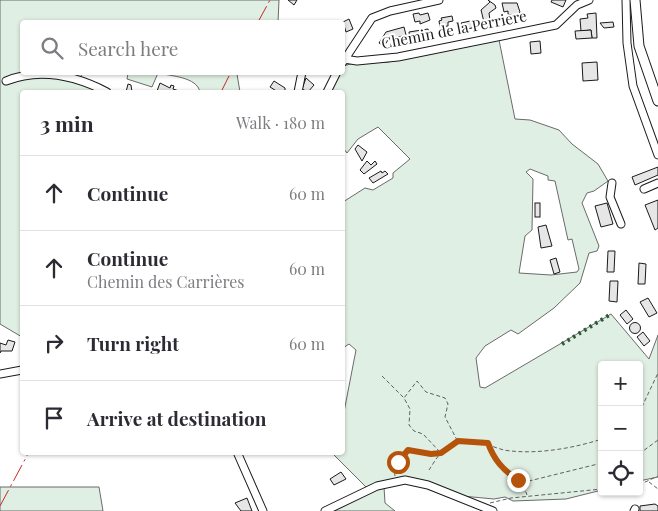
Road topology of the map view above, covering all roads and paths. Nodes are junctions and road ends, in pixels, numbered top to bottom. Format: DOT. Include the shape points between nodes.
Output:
graph roads {
  1 [pos="439,0"];
  2 [pos="589,0"];
  3 [pos="626,0"];
  4 [pos="635,0"];
  5 [pos="345,58"];
  6 [pos="345,61"];
  7 [pos="27,75"];
  8 [pos="27,75"];
  9 [pos="63,75"];
  10 [pos="63,75"];
  11 [pos="301,75"];
  12 [pos="336,75"];
  13 [pos="6,81"];
  14 [pos="103,90"];
  15 [pos="298,90"];
  16 [pos="328,90"];
  17 [pos="658,102"];
  18 [pos="658,155"];
  19 [pos="612,183"];
  20 [pos="658,183"];
  21 [pos="644,189"];
  22 [pos="621,224"];
  23 [pos="20,370"];
  24 [pos="658,373"];
  25 [pos="0,374"];
  26 [pos="382,376"];
  27 [pos="654,383"];
  28 [pos="658,384"];
  29 [pos="404,398"];
  30 [pos="642,406"];
  31 [pos="598,440"];
  32 [pos="658,440"];
  33 [pos="458,441"];
  34 [pos="488,443"];
  35 [pos="643,451"];
  36 [pos="441,453"];
  37 [pos="238,455"];
  38 [pos="598,464"];
  39 [pos="429,470"];
  40 [pos="658,476"];
  41 [pos="396,480"];
  42 [pos="528,481"];
  43 [pos="649,482"];
  44 [pos="643,483"];
  45 [pos="598,489"];
  46 [pos="658,489"];
  47 [pos="528,496"];
  48 [pos="482,506"];
  49 [pos="263,511"];
  50 [pos="325,511"];
  51 [pos="494,511"];
  1 -- 5 [label="street" via="372,18"];
  2 -- 6 [label="street, Chemin de la Perriere" via="577,5 556,24 398,57"];
  3 -- 18 [label="street" via="633,86"];
  4 -- 17 [label="main road" via="639,46"];
  7 -- 13 [label="street"];
  8 -- 9 [label="street"];
  10 -- 14 [label="street"];
  11 -- 15 [label="street"];
  12 -- 16 [label="street"];
  19 -- 22 [label="street" via="610,197"];
  20 -- 21 [label="street"];
  23 -- 25 [label="street"];
  24 -- 27 [label="path"];
  26 -- 29 [label="path"];
  27 -- 28 [label="path"];
  27 -- 30 [label="path"];
  29 -- 33 [label="path" via="417,382 426,392 445,398 448,404 445,417"];
  29 -- 36 [label="path" via="410,409 408,425 423,434"];
  31 -- 34 [label="path" via="527,452 508,451"];
  32 -- 35 [label="path"];
  33 -- 34 [label="path"];
  33 -- 36 [label="path"];
  34 -- 42 [label="path" via="503,470 518,480"];
  36 -- 39 [label="path"];
  36 -- 41 [label="path" via="424,454 408,450 394,470"];
  37 -- 49 [label="street"];
  38 -- 42 [label="path"];
  40 -- 43 [label="path"];
  41 -- 48 [label="street" via="418,482"];
  41 -- 50 [label="street"];
  42 -- 47 [label="path" via="518,488"];
  43 -- 44 [label="path"];
  43 -- 46 [label="path"];
  45 -- 47 [label="path"];
  47 -- 48 [label="path"];
  48 -- 51 [label="street"];
}
